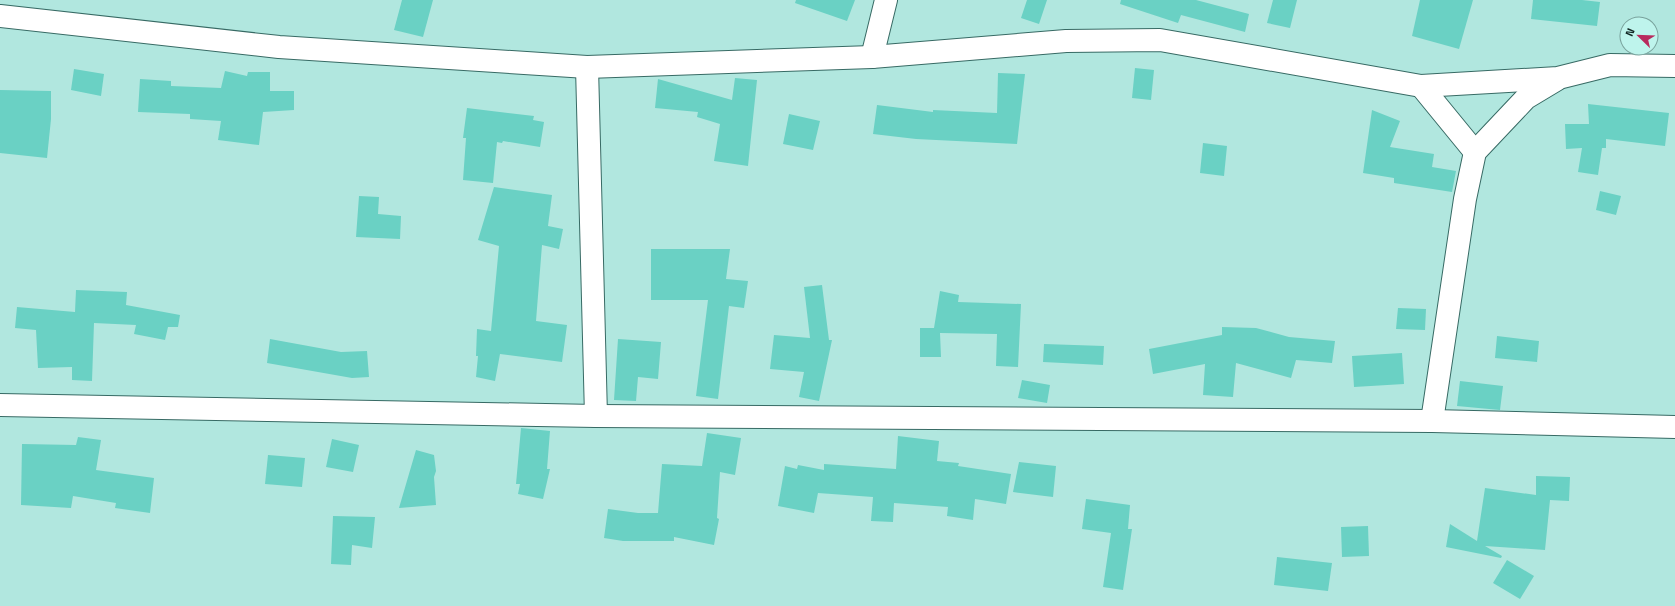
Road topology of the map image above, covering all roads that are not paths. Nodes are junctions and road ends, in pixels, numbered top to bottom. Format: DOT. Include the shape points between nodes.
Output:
graph roads {
  1 [pos="886,0"];
  2 [pos="0,16"];
  3 [pos="872,57"];
  4 [pos="1675,66"];
  5 [pos="587,67"];
  6 [pos="1558,78"];
  7 [pos="1421,86"];
  8 [pos="1475,152"];
  9 [pos="0,405"];
  10 [pos="596,416"];
  11 [pos="1432,420"];
  12 [pos="1675,427"];
  1 -- 3 [label="street"];
  2 -- 5 [label="street" via="279,47"];
  3 -- 5 [label="street"];
  3 -- 7 [label="street" via="1066,41 1160,40"];
  4 -- 6 [label="street" via="1610,65"];
  5 -- 10 [label="street"];
  6 -- 7 [label="street"];
  6 -- 8 [label="street" via="1526,98"];
  7 -- 8 [label="street"];
  8 -- 11 [label="street" via="1465,199"];
  9 -- 10 [label="street"];
  10 -- 11 [label="street"];
  11 -- 12 [label="street"];
}
